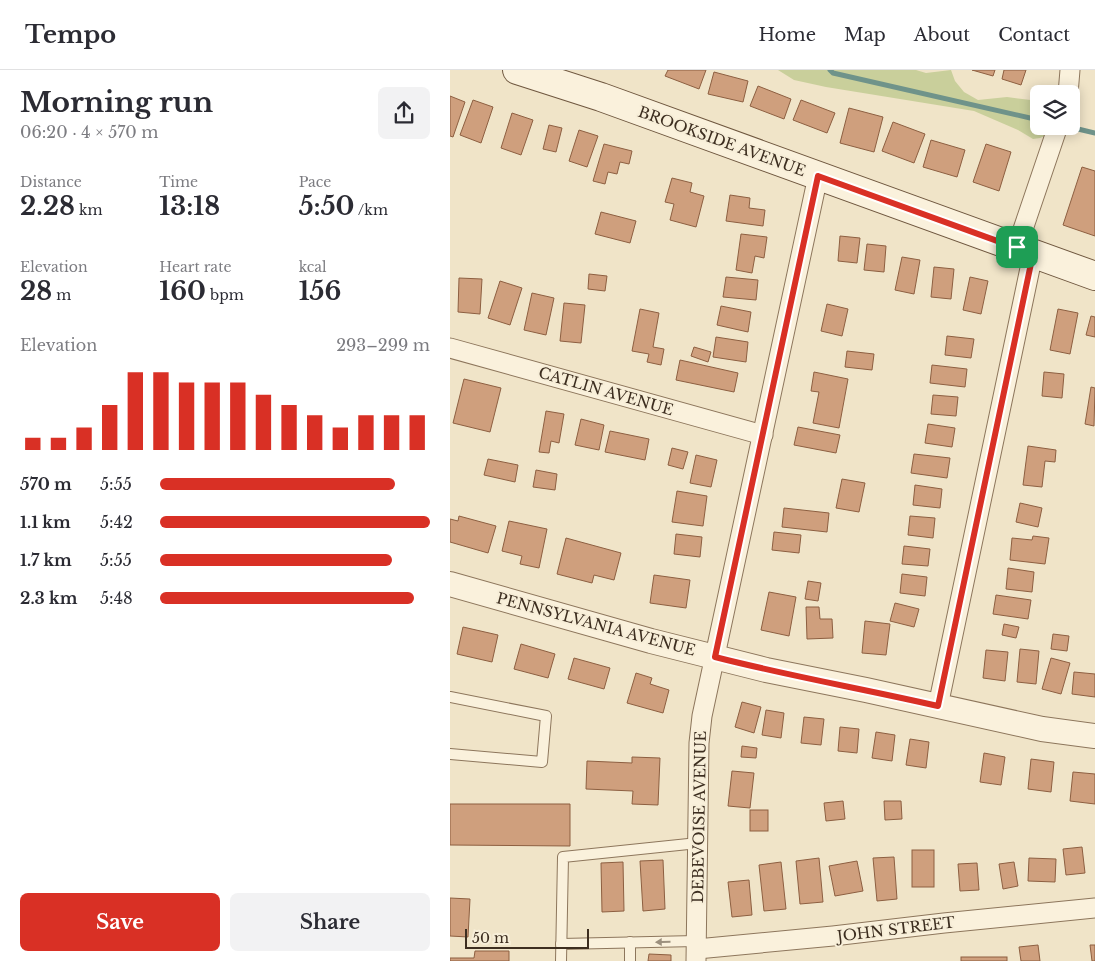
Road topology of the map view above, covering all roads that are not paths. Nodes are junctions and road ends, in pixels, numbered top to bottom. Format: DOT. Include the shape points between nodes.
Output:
graph roads {
  1 [pos="517,70"];
  2 [pos="1070,70"];
  3 [pos="1069,85"];
  4 [pos="1056,135"];
  5 [pos="818,176"];
  6 [pos="1025,251"];
  7 [pos="1095,276"];
  8 [pos="450,348"];
  9 [pos="763,435"];
  10 [pos="450,584"];
  11 [pos="715,657"];
  12 [pos="450,697"];
  13 [pos="938,706"];
  14 [pos="1095,736"];
  15 [pos="450,754"];
  16 [pos="698,843"];
  17 [pos="1095,908"];
  18 [pos="630,942"];
  19 [pos="561,944"];
  20 [pos="696,950"];
  21 [pos="561,961"];
  22 [pos="630,961"];
  1 -- 5 [label="main road, BROOKSIDE AVENUE" via="601,96"];
  2 -- 3 [label="street"];
  4 -- 6 [label="street"];
  5 -- 6 [label="main road, BROOKSIDE AVENUE"];
  5 -- 9 [label="street, DEBEVOISE AVENUE"];
  6 -- 7 [label="main road, BROOKSIDE AVENUE"];
  6 -- 13 [label="street"];
  8 -- 9 [label="street, CATLIN AVENUE"];
  9 -- 11 [label="street, DEBEVOISE AVENUE"];
  10 -- 11 [label="street, PENNSYLVANIA AVENUE"];
  11 -- 13 [label="street, PENNSYLVANIA AVENUE"];
  11 -- 16 [label="street, DEBEVOISE AVENUE" via="699,743"];
  12 -- 15 [label="lane" via="546,716 542,762"];
  13 -- 14 [label="street, PENNSYLVANIA AVENUE" via="1042,729"];
  16 -- 19 [label="lane" via="563,857"];
  16 -- 20 [label="street, DEBEVOISE AVENUE"];
  17 -- 20 [label="street, JOHN STREET"];
  18 -- 19 [label="lane"];
  20 -- 18 [label="lane, one-way"];
  18 -- 22 [label="lane"];
  19 -- 21 [label="lane"];
}
